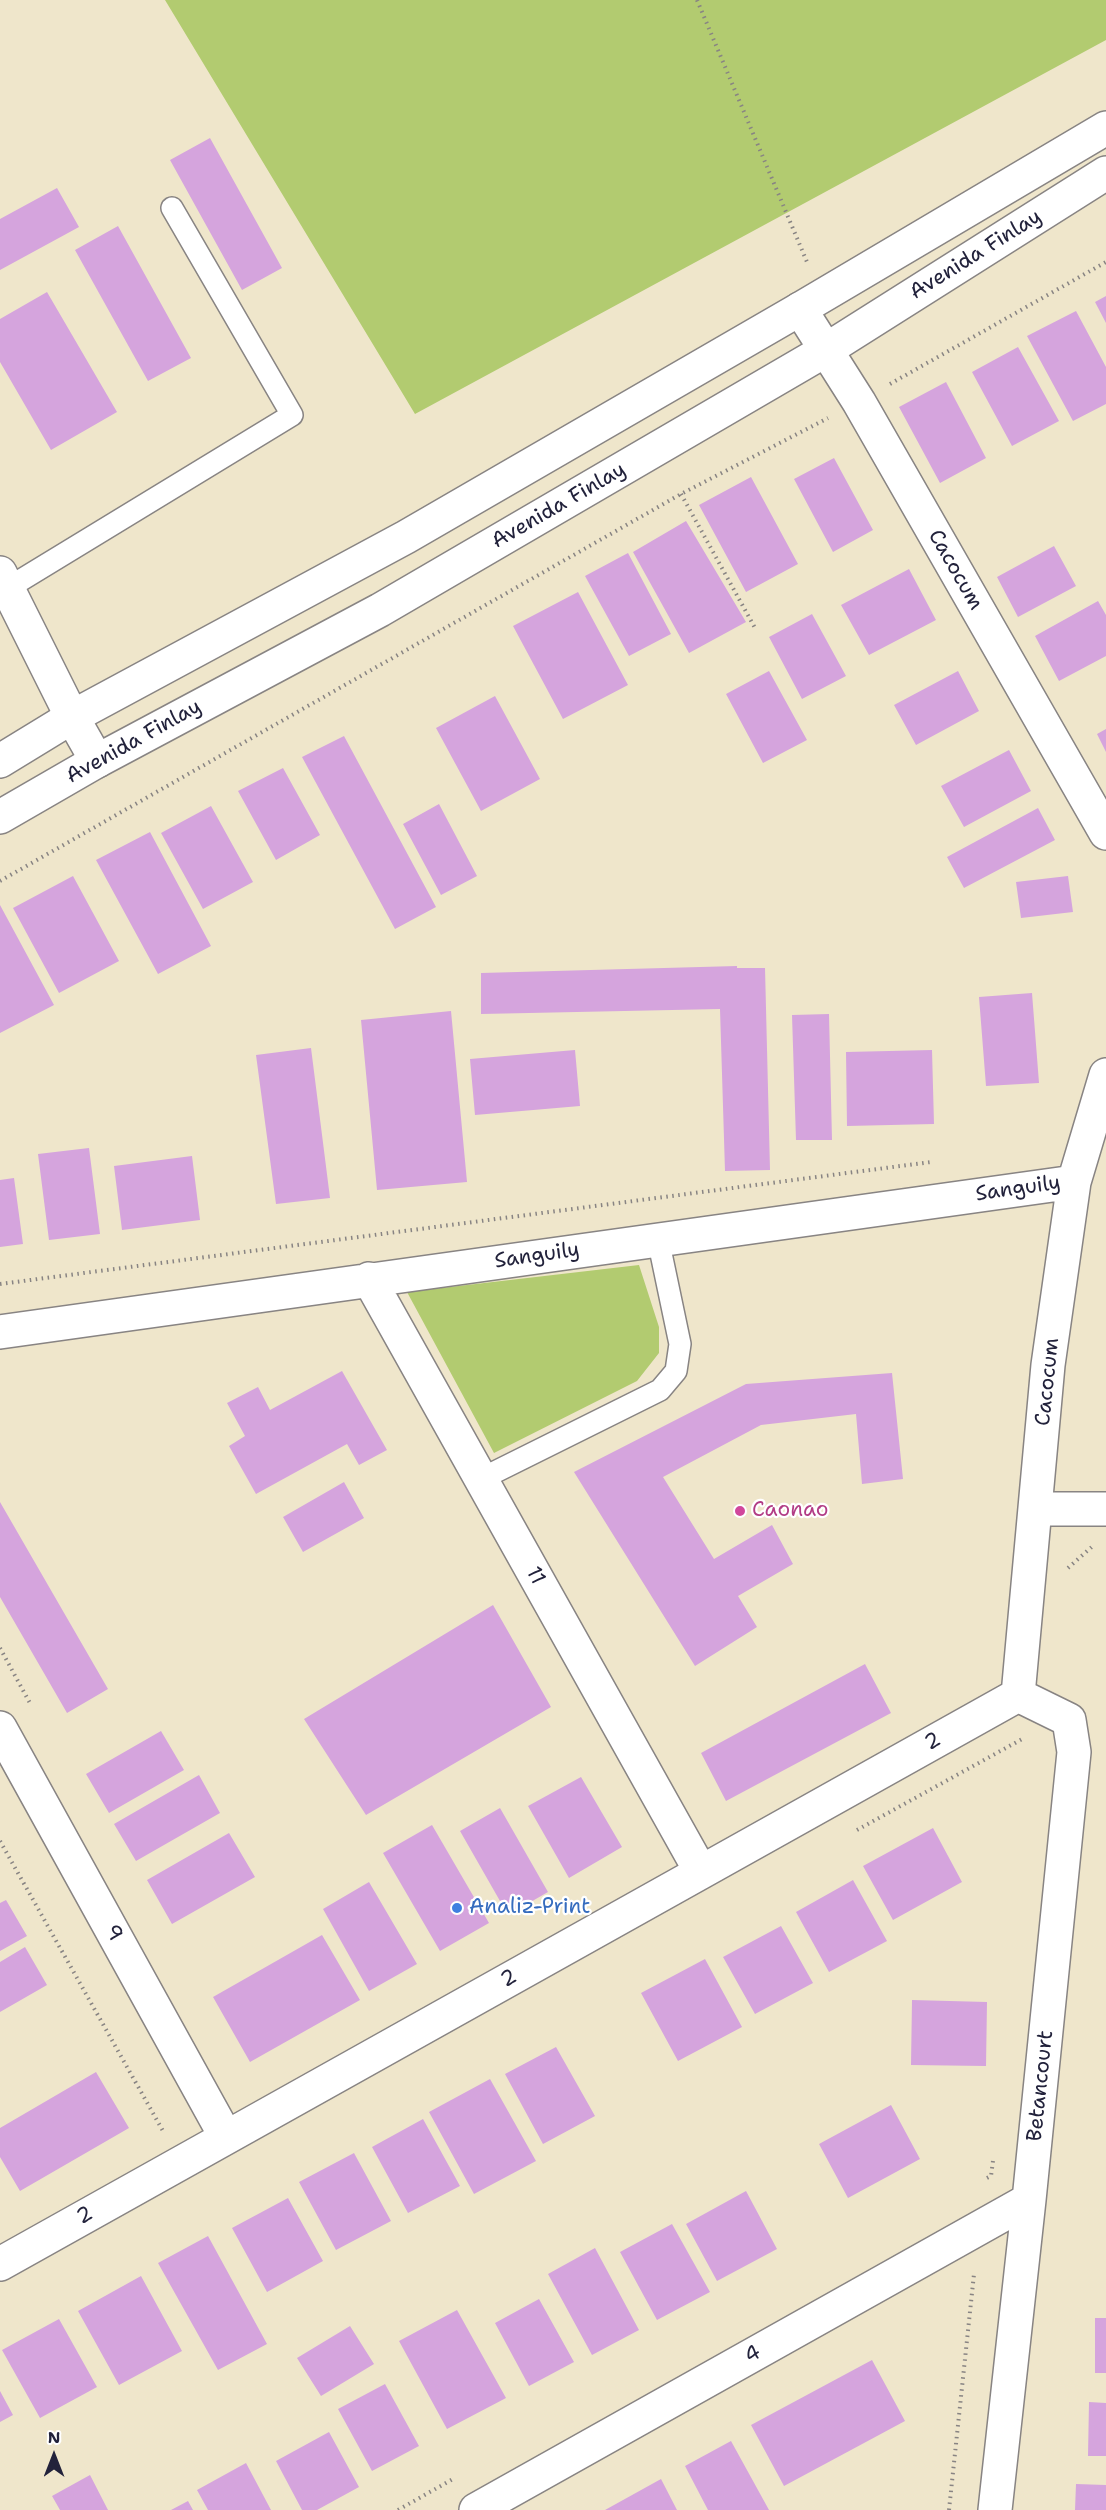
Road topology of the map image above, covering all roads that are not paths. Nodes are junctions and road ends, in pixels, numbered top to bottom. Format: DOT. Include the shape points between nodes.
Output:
graph roads {
  1 [pos="1106,128"];
  2 [pos="1106,173"];
  3 [pos="172,208"];
  4 [pos="801,309"];
  5 [pos="826,350"];
  6 [pos="4,580"];
  7 [pos="72,717"];
  8 [pos="97,760"];
  9 [pos="0,761"];
  10 [pos="0,817"];
  11 [pos="1106,833"];
  12 [pos="1106,1076"];
  13 [pos="1074,1182"];
  14 [pos="658,1239"];
  15 [pos="369,1279"];
  16 [pos="0,1332"];
  17 [pos="481,1479"];
  18 [pos="1036,1509"];
  19 [pos="1106,1509"];
  20 [pos="1018,1695"];
  21 [pos="0,1728"];
  22 [pos="700,1872"];
  23 [pos="226,2137"];
  24 [pos="1029,2200"];
  25 [pos="0,2264"];
  26 [pos="476,2510"];
  27 [pos="995,2510"];
  1 -- 4 [label="street, Avenida Finlay"];
  2 -- 5 [label="street, Avenida Finlay"];
  3 -- 6 [label="lane" via="292,415"];
  4 -- 5 [label="street, Cacocum"];
  4 -- 7 [label="street, Avenida Finlay" via="406,537"];
  5 -- 8 [label="street, Avenida Finlay" via="380,610"];
  5 -- 11 [label="street, Cacocum"];
  6 -- 7 [label="street"];
  7 -- 8 [label="street"];
  7 -- 9 [label="street, Avenida Finlay"];
  8 -- 10 [label="street, Avenida Finlay"];
  12 -- 13 [label="street, Cacocum"];
  13 -- 14 [label="street, Sanguily"];
  13 -- 18 [label="street, Cacocum" via="1048,1365"];
  14 -- 15 [label="street, Sanguily"];
  14 -- 17 [label="lane" via="680,1344 676,1371 660,1390"];
  15 -- 16 [label="street, Sanguily"];
  15 -- 17 [label="street, 11"];
  17 -- 22 [label="street, 11"];
  18 -- 19 [label="street"];
  18 -- 20 [label="street, Cacocum"];
  20 -- 22 [label="street, 2"];
  20 -- 24 [label="street, Betancourt" via="1069,1720 1074,1752"];
  21 -- 23 [label="street, 9"];
  22 -- 23 [label="street, 2"];
  23 -- 25 [label="street, 2"];
  24 -- 26 [label="street, 4"];
  24 -- 27 [label="street, Betancourt"];
}
